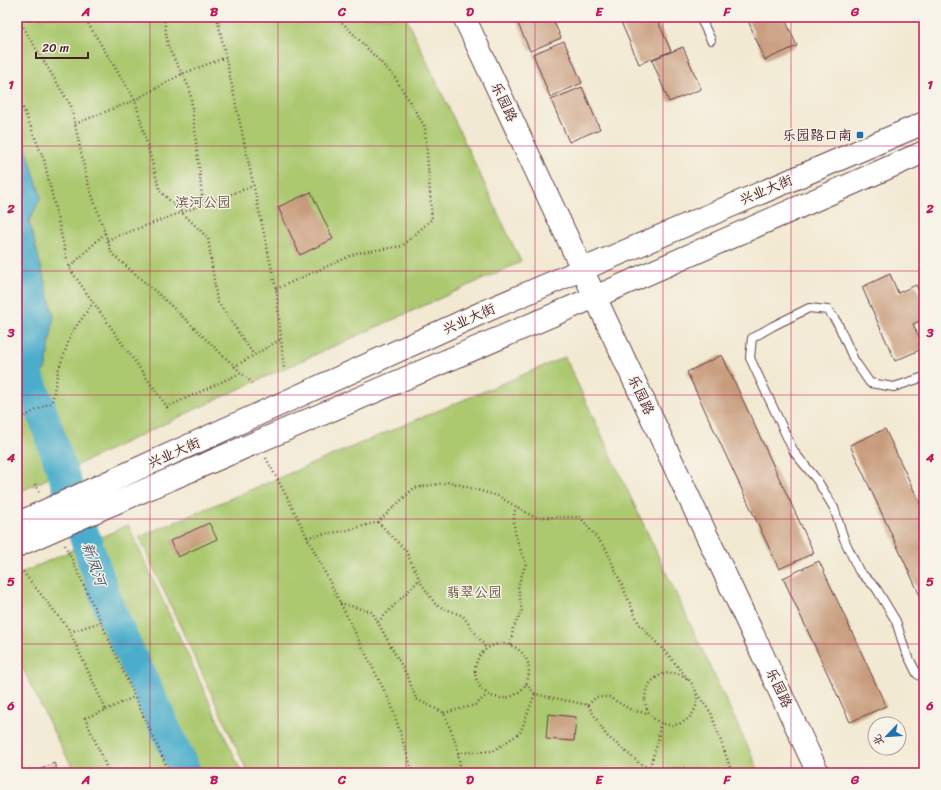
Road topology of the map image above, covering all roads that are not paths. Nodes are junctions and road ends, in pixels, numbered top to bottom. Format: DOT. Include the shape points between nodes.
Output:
graph roads {
  1 [pos="464,17"];
  2 [pos="700,17"];
  3 [pos="711,40"];
  4 [pos="924,123"];
  5 [pos="924,152"];
  6 [pos="582,270"];
  7 [pos="595,297"];
  8 [pos="924,377"];
  9 [pos="23,532"];
  10 [pos="924,678"];
  11 [pos="818,773"];
  1 -- 6 [label="main road, 乐园路"];
  2 -- 3 [label="lane"];
  4 -- 6 [label="main road, 兴业大街"];
  5 -- 7 [label="main road, 兴业大街"];
  6 -- 7 [label="main road, 乐园路"];
  6 -- 9 [label="main road, 兴业大街, bridge" via="93,489"];
  7 -- 9 [label="main road, 兴业大街, bridge" via="101,509"];
  7 -- 11 [label="main road, 乐园路"];
  8 -- 10 [label="lane" via="894,387 870,383 854,360 838,324 828,310 809,308 752,338 750,358 794,452 817,480 834,508 844,539 859,571 876,588 896,621 905,650 917,674"];
}
